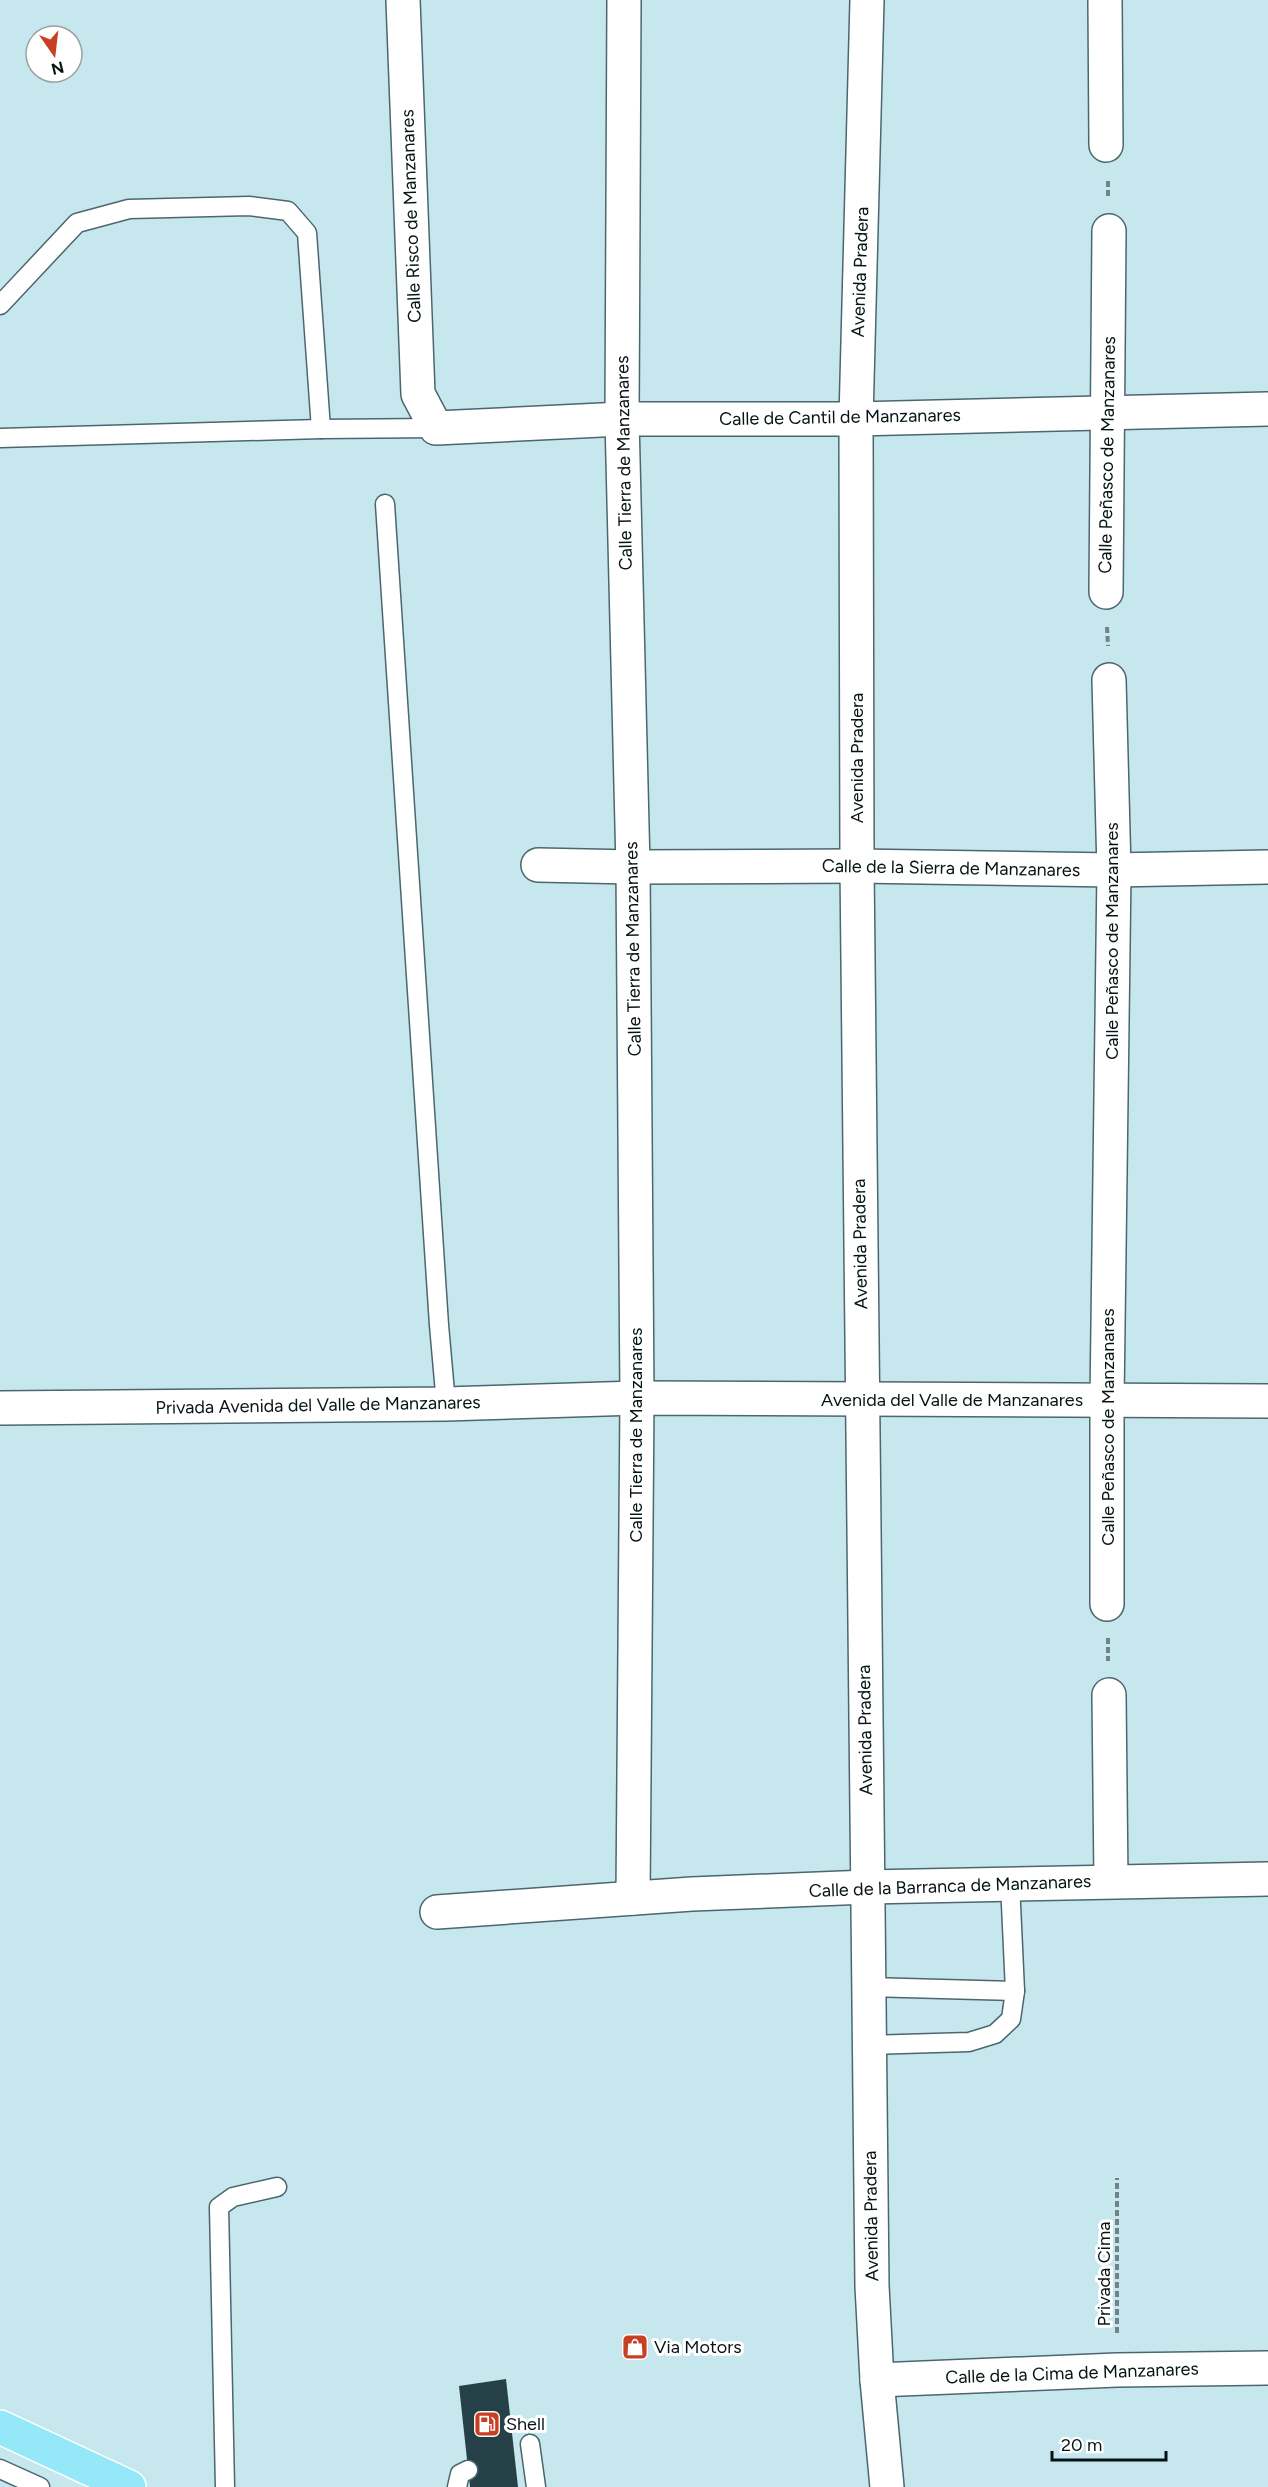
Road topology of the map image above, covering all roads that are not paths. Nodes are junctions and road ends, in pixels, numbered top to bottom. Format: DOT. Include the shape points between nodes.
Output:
graph roads {
  1 [pos="403,0"];
  2 [pos="624,0"];
  3 [pos="1105,0"];
  4 [pos="867,1"];
  5 [pos="1106,145"];
  6 [pos="1109,231"];
  7 [pos="0,305"];
  8 [pos="1268,409"];
  9 [pos="1108,412"];
  10 [pos="622,419"];
  11 [pos="856,419"];
  12 [pos="424,428"];
  13 [pos="321,429"];
  14 [pos="0,438"];
  15 [pos="385,504"];
  16 [pos="1106,591"];
  17 [pos="1109,680"];
  18 [pos="538,865"];
  19 [pos="857,866"];
  20 [pos="633,867"];
  21 [pos="1268,867"];
  22 [pos="1114,870"];
  23 [pos="637,1398"];
  24 [pos="862,1399"];
  25 [pos="1107,1401"];
  26 [pos="1268,1401"];
  27 [pos="446,1404"];
  28 [pos="0,1408"];
  29 [pos="1107,1604"];
  30 [pos="1109,1695"];
  31 [pos="1268,1879"];
  32 [pos="1111,1881"];
  33 [pos="1010,1883"];
  34 [pos="867,1887"];
  35 [pos="633,1898"];
  36 [pos="437,1912"];
  37 [pos="868,1987"];
  38 [pos="1015,1991"];
  39 [pos="868,2045"];
  40 [pos="277,2187"];
  41 [pos="1268,2368"];
  42 [pos="877,2380"];
  43 [pos="0,2427"];
  44 [pos="525,2456"];
  45 [pos="0,2469"];
  46 [pos="468,2470"];
  47 [pos="40,2487"];
  48 [pos="129,2487"];
  49 [pos="225,2487"];
  50 [pos="457,2487"];
  51 [pos="536,2487"];
  52 [pos="887,2487"];
  1 -- 12 [label="street, Calle Risco de Manzanares" via="418,394"];
  2 -- 10 [label="street, Calle Tierra de Manzanares"];
  3 -- 5 [label="street"];
  4 -- 11 [label="street, Avenida Pradera"];
  6 -- 9 [label="street, Calle Peñasco de Manzanares"];
  7 -- 13 [label="lane" via="77,223 129,208 249,206 288,210 307,233"];
  8 -- 9 [label="street, Calle de Cantil de Manzanares"];
  9 -- 11 [label="street, Calle de Cantil de Manzanares"];
  9 -- 16 [label="street, Calle Peñasco de Manzanares"];
  10 -- 11 [label="street, Calle de Cantil de Manzanares"];
  10 -- 12 [label="street, Calle de Cantil de Manzanares"];
  10 -- 20 [label="street, Calle Tierra de Manzanares"];
  11 -- 19 [label="street, Avenida Pradera"];
  12 -- 13 [label="lane"];
  13 -- 14 [label="lane"];
  15 -- 27 [label="lane"];
  17 -- 22 [label="street, Calle Peñasco de Manzanares"];
  18 -- 20 [label="street, Calle de la Sierra de Manzanares"];
  19 -- 20 [label="street, Calle de la Sierra de Manzanares"];
  19 -- 22 [label="street, Calle de la Sierra de Manzanares"];
  19 -- 24 [label="street, Avenida Pradera"];
  20 -- 23 [label="street, Calle Tierra de Manzanares"];
  21 -- 22 [label="street, Calle de la Sierra de Manzanares"];
  22 -- 25 [label="street, Calle Peñasco de Manzanares"];
  23 -- 24 [label="street, Avenida del Valle de Manzanares"];
  23 -- 27 [label="street, Privada Avenida del Valle de Manzanares"];
  23 -- 35 [label="street, Calle Tierra de Manzanares"];
  24 -- 25 [label="street, Avenida del Valle de Manzanares"];
  24 -- 34 [label="street, Avenida Pradera"];
  25 -- 26 [label="street, Avenida del Valle de Manzanares"];
  25 -- 29 [label="street, Calle Peñasco de Manzanares"];
  27 -- 28 [label="street, Privada Avenida del Valle de Manzanares"];
  30 -- 32 [label="street"];
  31 -- 32 [label="street, Calle de la Barranca de Manzanares"];
  32 -- 33 [label="street, Calle de la Barranca de Manzanares"];
  33 -- 34 [label="street, Calle de la Barranca de Manzanares"];
  33 -- 38 [label="lane"];
  34 -- 35 [label="street, Calle de la Barranca de Manzanares"];
  34 -- 37 [label="street, Avenida Pradera"];
  35 -- 36 [label="street, Calle de la Barranca de Manzanares"];
  37 -- 38 [label="lane"];
  37 -- 39 [label="street, Avenida Pradera"];
  38 -- 39 [label="lane" via="1011,2019 995,2034 969,2042"];
  39 -- 42 [label="street, Avenida Pradera"];
  40 -- 49 [label="lane" via="233,2197 219,2207"];
  41 -- 42 [label="street, Calle de la Cima de Manzanares"];
  42 -- 52 [label="street, Avenida Pradera"];
  43 -- 48 [label="main road"];
  44 -- 51 [label="lane"];
  45 -- 47 [label="lane"];
  46 -- 50 [label="lane" via="460,2474"];
}
